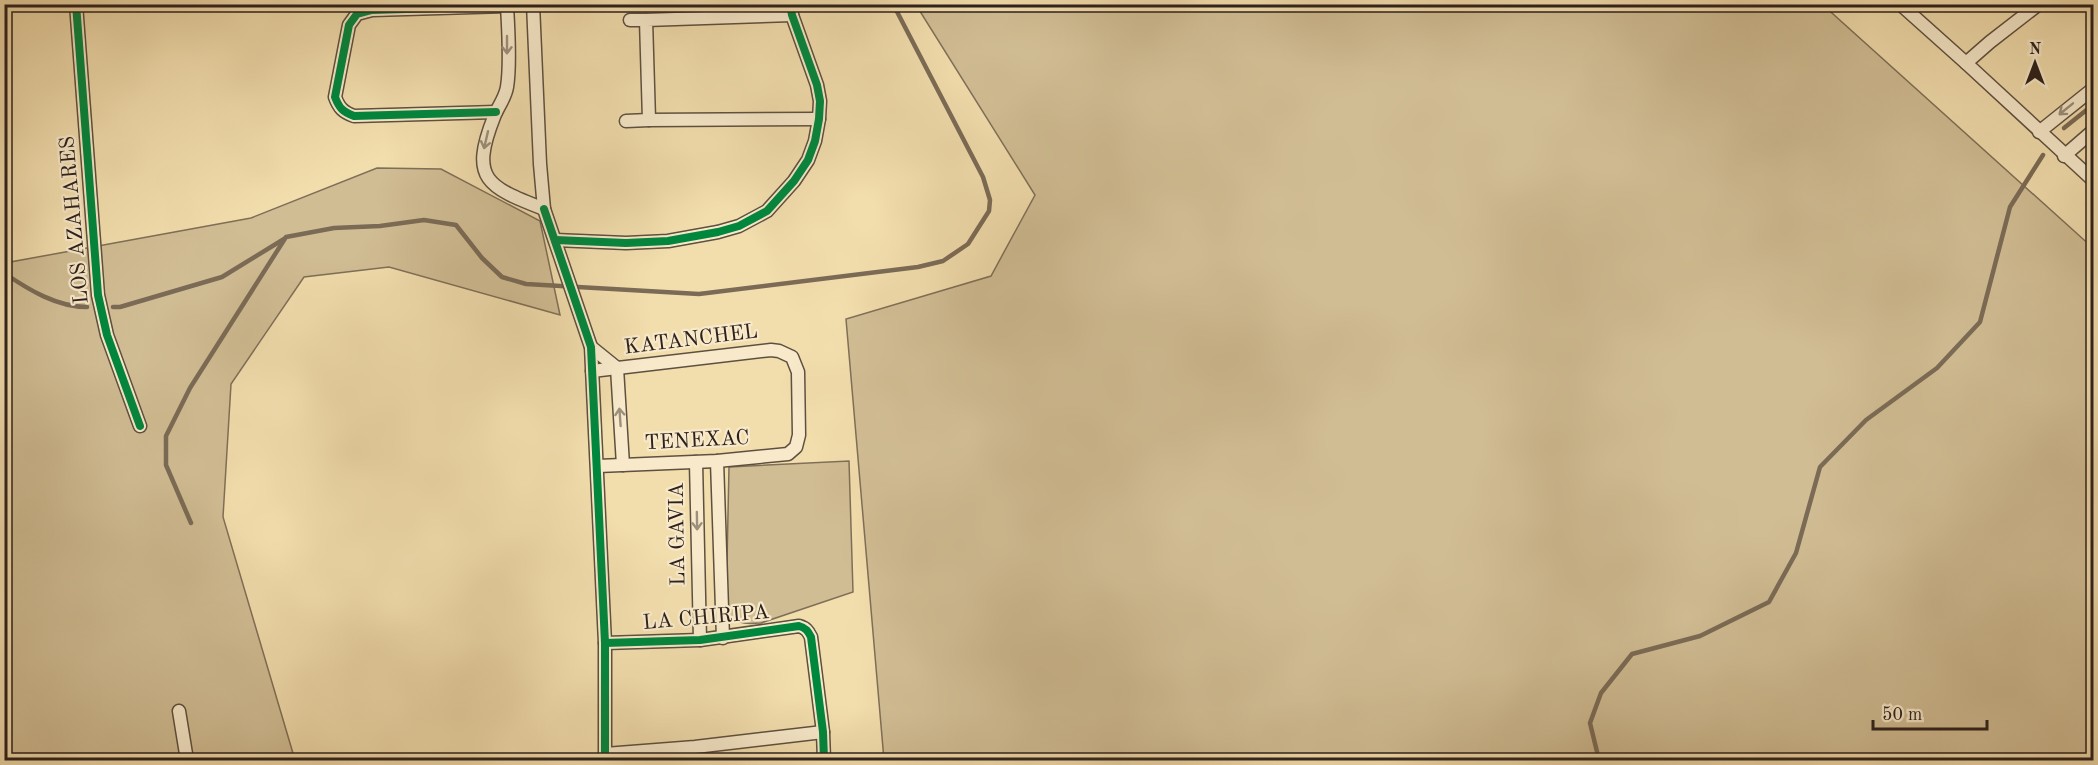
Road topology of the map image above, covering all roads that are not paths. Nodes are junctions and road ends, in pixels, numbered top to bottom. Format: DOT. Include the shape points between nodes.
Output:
graph roads {
  1 [pos="76,4"];
  2 [pos="533,4"];
  3 [pos="1900,4"];
  4 [pos="2039,4"];
  5 [pos="507,5"];
  6 [pos="791,10"];
  7 [pos="630,20"];
  8 [pos="646,20"];
  9 [pos="1966,63"];
  10 [pos="2094,88"];
  11 [pos="496,112"];
  12 [pos="819,119"];
  13 [pos="648,120"];
  14 [pos="626,121"];
  15 [pos="2094,130"];
  16 [pos="2039,132"];
  17 [pos="2064,156"];
  18 [pos="2094,181"];
  19 [pos="544,209"];
  20 [pos="555,240"];
  21 [pos="591,347"];
  22 [pos="617,368"];
  23 [pos="592,371"];
  24 [pos="141,426"];
  25 [pos="796,447"];
  26 [pos="717,461"];
  27 [pos="696,462"];
  28 [pos="623,465"];
  29 [pos="598,466"];
  30 [pos="723,638"];
  31 [pos="700,640"];
  32 [pos="605,643"];
  33 [pos="179,711"];
  34 [pos="823,732"];
  35 [pos="605,758"];
  36 [pos="187,760"];
  37 [pos="824,760"];
  1 -- 24 [label="street, LOS AZAHARES" via="98,295 107,335"];
  2 -- 19 [label="street"];
  3 -- 9 [label="street"];
  4 -- 9 [label="street"];
  5 -- 11 [label="street, one-way" via="507,86"];
  5 -- 11 [label="street" via="372,10 357,14 350,25 335,97 338,106 354,116"];
  6 -- 8 [label="street"];
  6 -- 12 [label="street" via="817,86"];
  7 -- 8 [label="street"];
  8 -- 13 [label="street"];
  9 -- 16 [label="street"];
  10 -- 16 [label="street, one-way"];
  11 -- 19 [label="street, one-way" via="483,158 488,179 502,192"];
  12 -- 13 [label="street"];
  12 -- 20 [label="street" via="808,160 767,211 752,220 718,232 668,241"];
  13 -- 14 [label="street"];
  15 -- 17 [label="street"];
  16 -- 17 [label="street"];
  17 -- 18 [label="street"];
  19 -- 20 [label="street"];
  20 -- 21 [label="street"];
  21 -- 22 [label="street"];
  21 -- 23 [label="street"];
  22 -- 23 [label="street, KATANCHEL"];
  22 -- 25 [label="street, KATANCHEL" via="779,351 792,357 798,372"];
  28 -- 22 [label="street, one-way"];
  23 -- 29 [label="street"];
  25 -- 26 [label="street, TENEXAC" via="782,455"];
  26 -- 27 [label="street, TENEXAC"];
  26 -- 30 [label="street, LA GAVIA"];
  27 -- 28 [label="street, TENEXAC"];
  27 -- 31 [label="street, LA GAVIA, one-way"];
  28 -- 29 [label="street, TENEXAC"];
  29 -- 32 [label="street"];
  30 -- 31 [label="street, LA CHIRIPA"];
  30 -- 34 [label="street, LA CHIRIPA" via="799,626 809,631"];
  31 -- 32 [label="street, LA CHIRIPA"];
  32 -- 35 [label="street"];
  33 -- 36 [label="street"];
  34 -- 35 [label="street"];
  34 -- 37 [label="street"];
}
